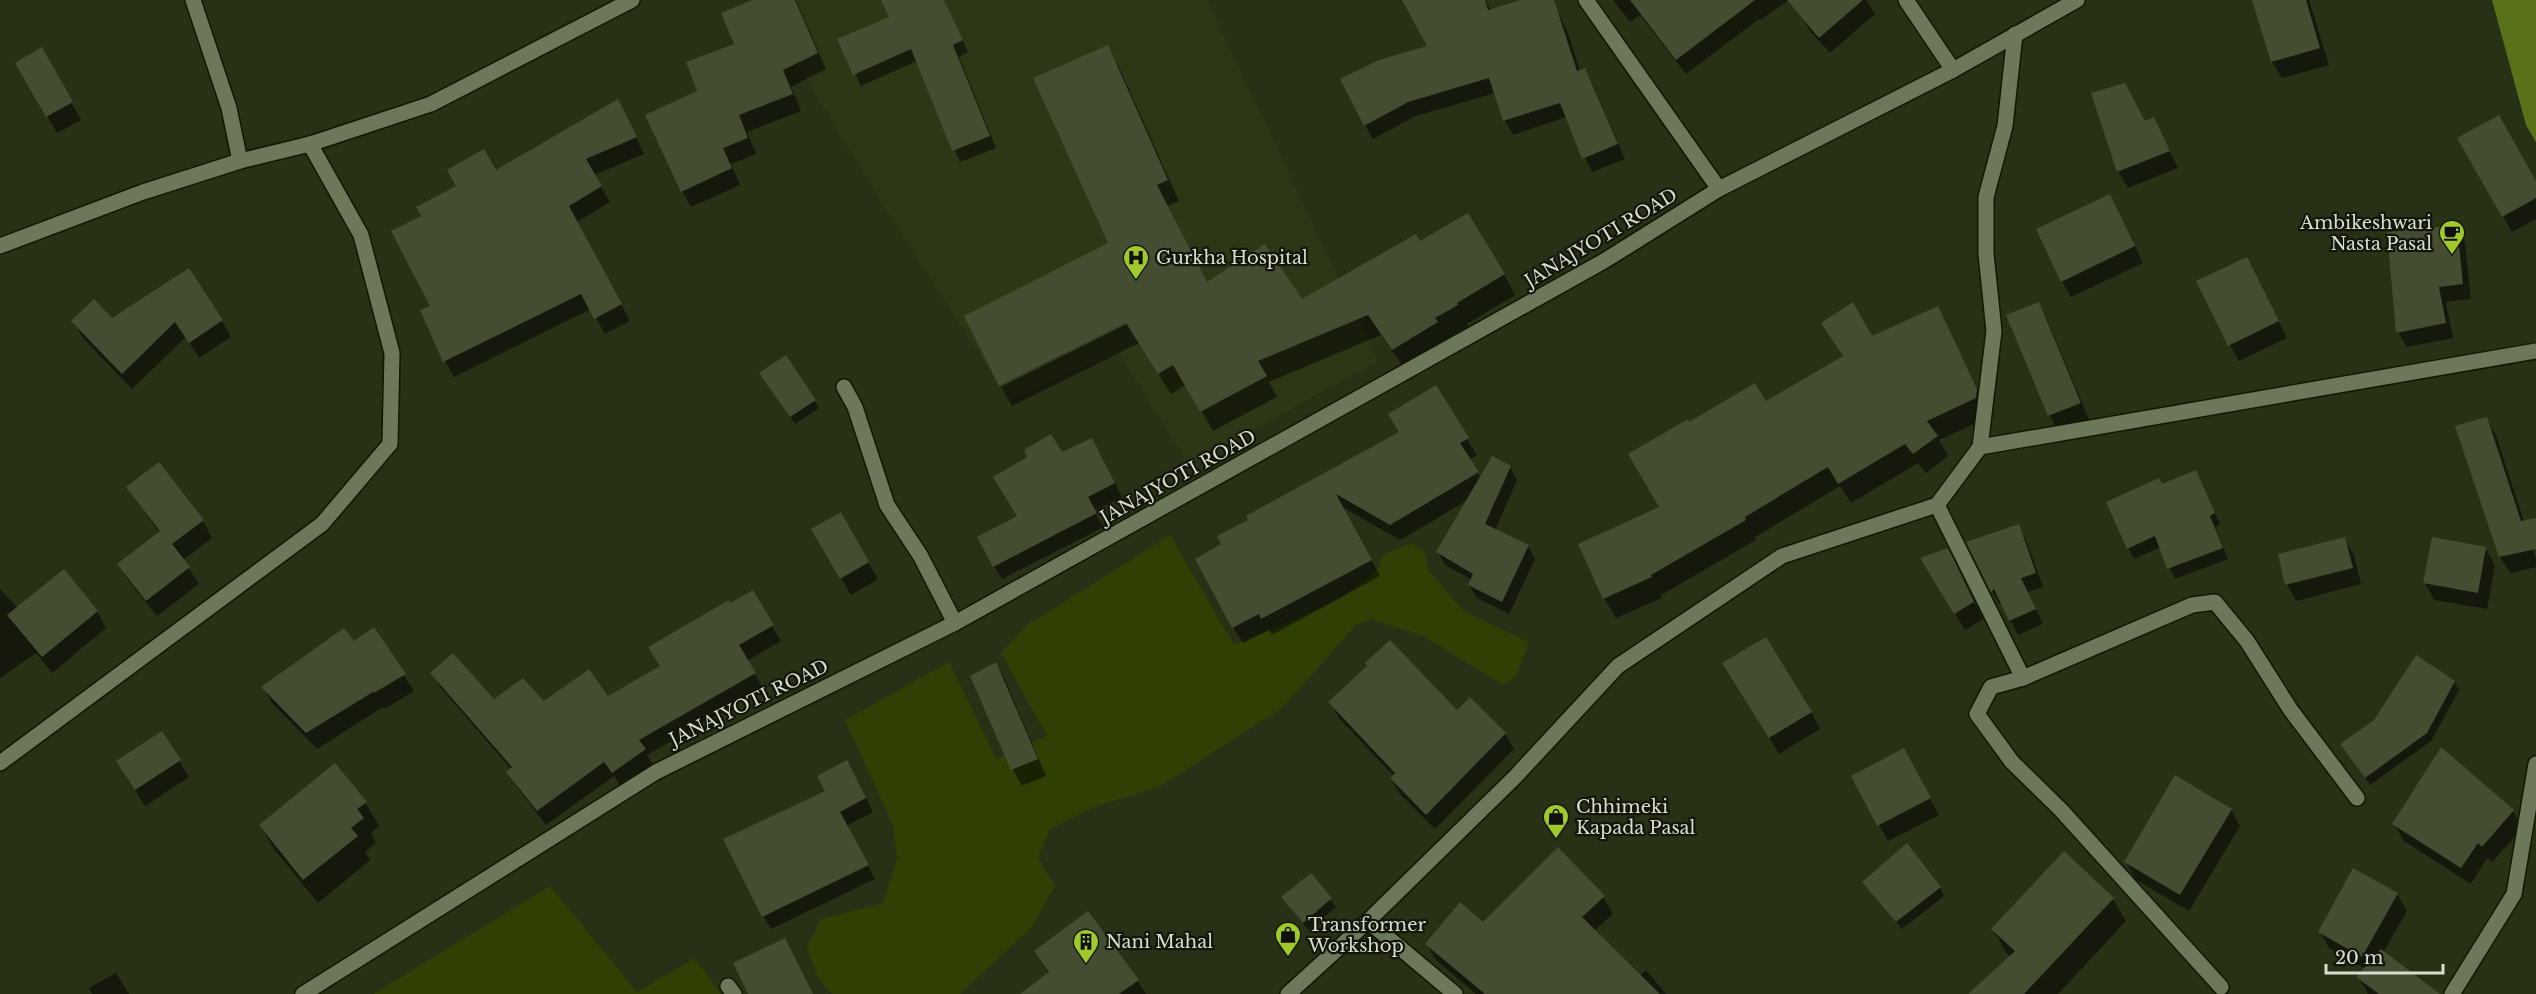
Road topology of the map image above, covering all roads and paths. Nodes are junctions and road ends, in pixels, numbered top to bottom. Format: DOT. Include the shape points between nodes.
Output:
graph roads {
  1 [pos="194,0"];
  2 [pos="632,0"];
  3 [pos="1586,0"];
  4 [pos="1906,0"];
  5 [pos="2077,0"];
  6 [pos="2015,34"];
  7 [pos="1953,70"];
  8 [pos="310,144"];
  9 [pos="240,161"];
  10 [pos="1719,189"];
  11 [pos="0,246"];
  12 [pos="2536,351"];
  13 [pos="844,387"];
  14 [pos="1980,447"];
  15 [pos="1937,505"];
  16 [pos="955,623"];
  17 [pos="2023,678"];
  18 [pos="0,763"];
  19 [pos="2536,764"];
  20 [pos="2357,798"];
  21 [pos="1368,921"];
  22 [pos="2221,987"];
  23 [pos="303,994"];
  24 [pos="1288,994"];
  25 [pos="1455,994"];
  26 [pos="2452,994"];
  1 -- 9 [label="street" via="229,108"];
  2 -- 8 [label="street" via="431,104"];
  3 -- 10 [label="street"];
  4 -- 7 [label="street"];
  5 -- 6 [label="street, JANAJYOTI ROAD"];
  6 -- 7 [label="street, JANAJYOTI ROAD"];
  6 -- 14 [label="street" via="2006,126 1986,197 1986,254 1994,331"];
  7 -- 10 [label="street, JANAJYOTI ROAD"];
  8 -- 9 [label="street"];
  8 -- 18 [label="street" via="364,245 392,353 390,444 322,524"];
  9 -- 11 [label="street" via="143,192"];
  10 -- 16 [label="street, JANAJYOTI ROAD" via="1604,261"];
  12 -- 14 [label="street"];
  13 -- 16 [label="street" via="855,407 887,505 920,555"];
  14 -- 15 [label="street"];
  15 -- 17 [label="street"];
  15 -- 21 [label="street" via="1782,556 1618,666 1515,777"];
  16 -- 23 [label="street, JANAJYOTI ROAD" via="656,772"];
  17 -- 20 [label="street" via="2192,605 2215,602 2247,641 2290,709"];
  17 -- 22 [label="street" via="1991,687 1977,714 2012,762 2061,810"];
  19 -- 26 [label="street" via="2514,894"];
  21 -- 24 [label="street"];
  21 -- 25 [label="street"];
}
